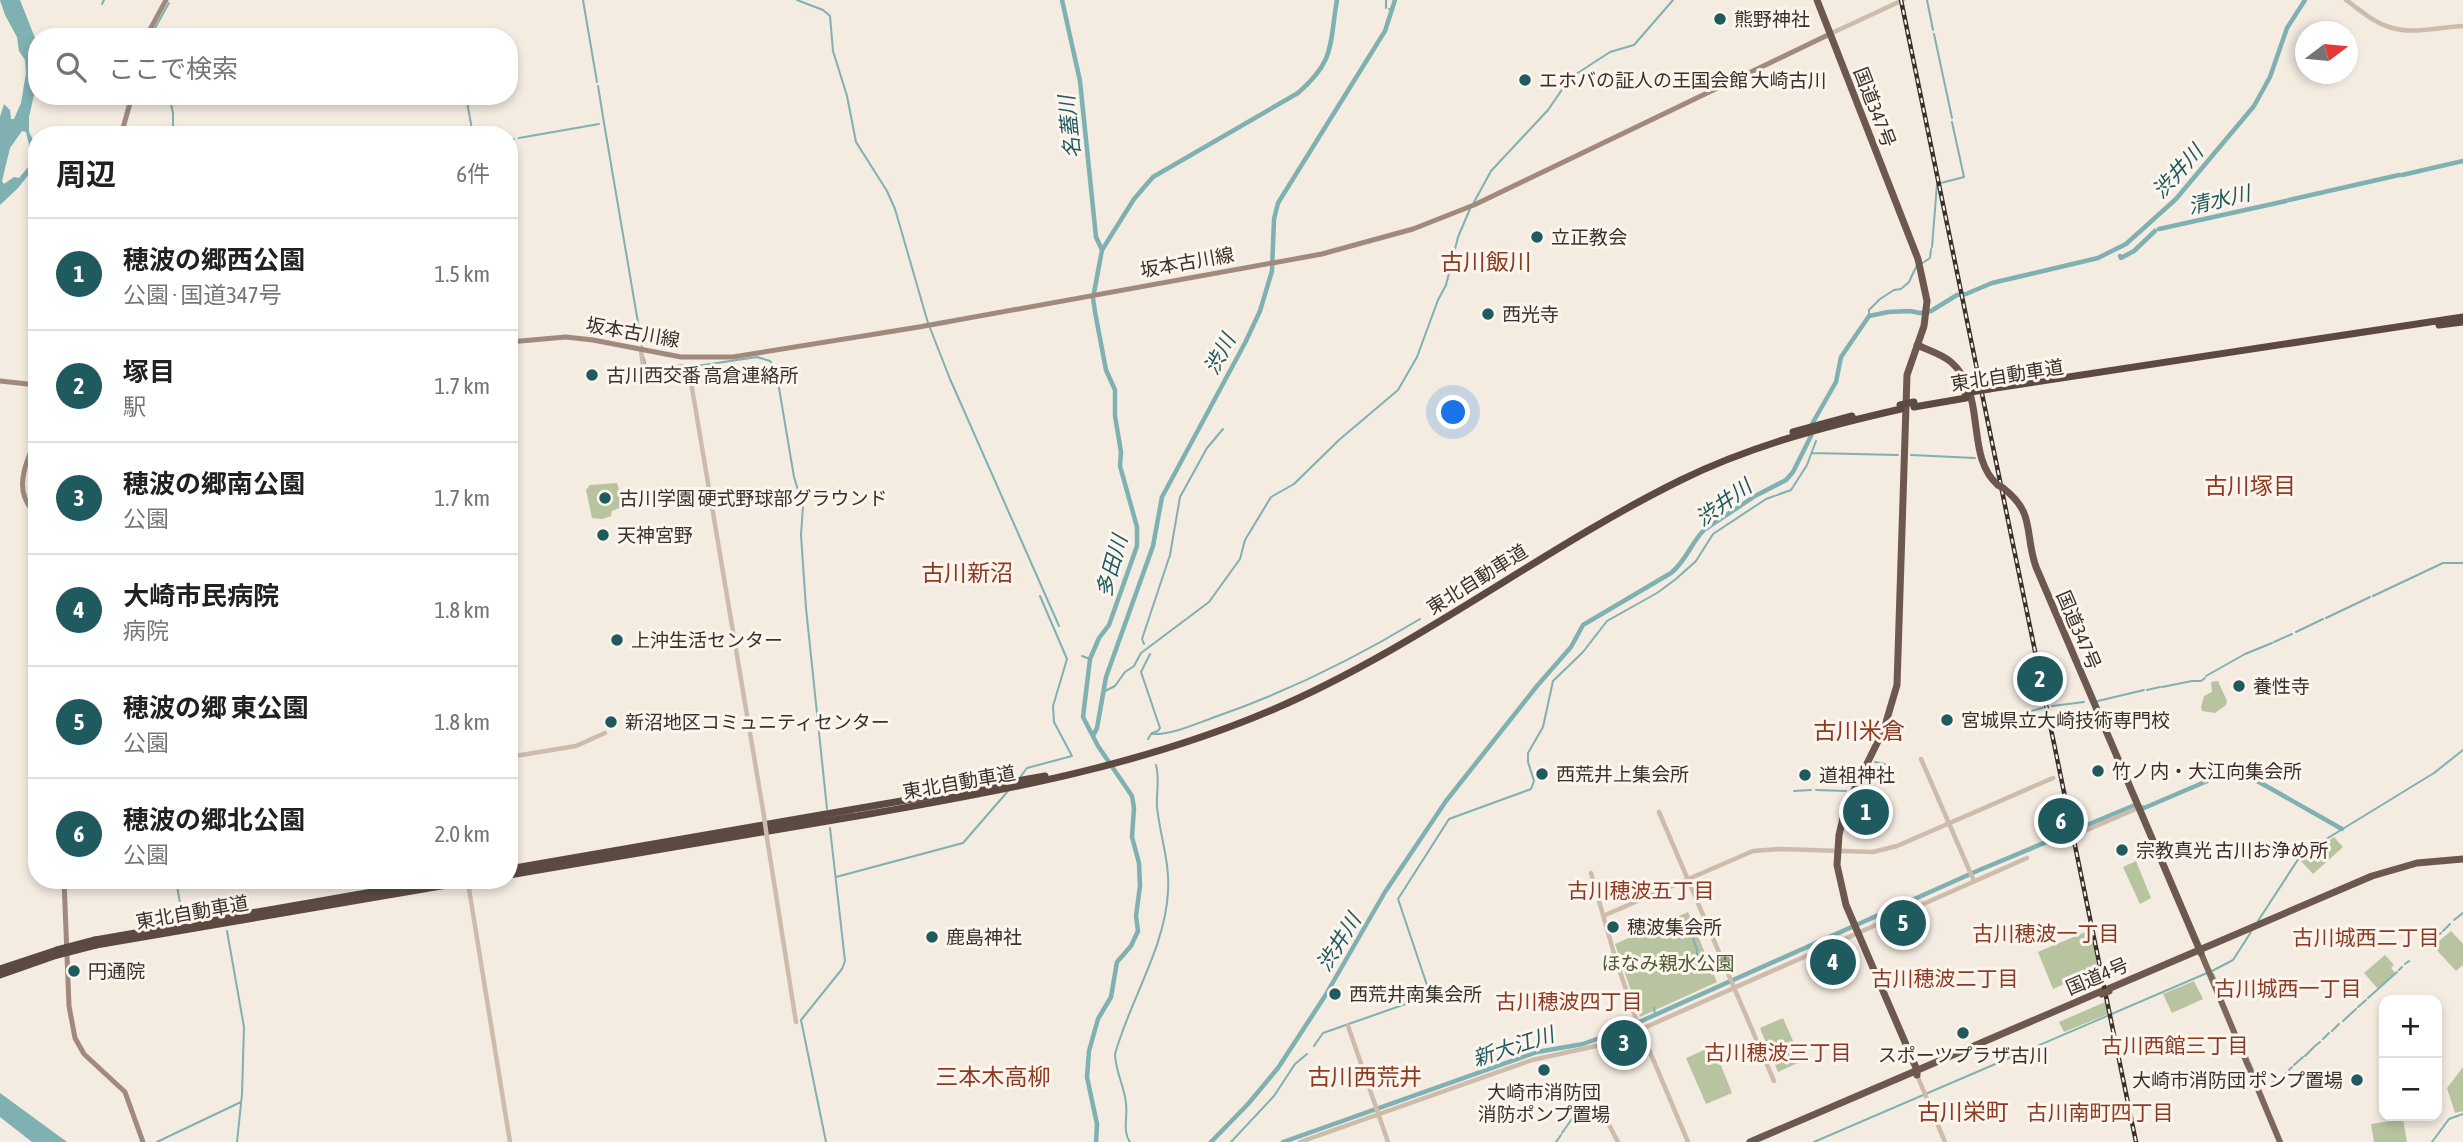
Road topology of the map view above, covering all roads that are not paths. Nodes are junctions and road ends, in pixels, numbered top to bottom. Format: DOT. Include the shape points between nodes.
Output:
graph roads {
  1 [pos="166,0"];
  2 [pos="1817,0"];
  3 [pos="1903,0"];
  4 [pos="2346,0"];
  5 [pos="2463,26"];
  6 [pos="151,28"];
  7 [pos="1830,34"];
  8 [pos="129,105"];
  9 [pos="124,126"];
  10 [pos="2463,319"];
  11 [pos="518,341"];
  12 [pos="1917,345"];
  13 [pos="641,350"];
  14 [pos="0,381"];
  15 [pos="28,384"];
  16 [pos="28,460"];
  17 [pos="28,504"];
  18 [pos="606,733"];
  19 [pos="518,756"];
  20 [pos="1921,759"];
  21 [pos="2053,778"];
  22 [pos="1008,787"];
  23 [pos="2138,807"];
  24 [pos="1659,812"];
  25 [pos="1948,824"];
  26 [pos="2087,830"];
  27 [pos="1835,851"];
  28 [pos="2027,858"];
  29 [pos="2463,860"];
  30 [pos="518,868"];
  31 [pos="518,873"];
  32 [pos="1591,873"];
  33 [pos="1687,879"];
  34 [pos="1973,879"];
  35 [pos="64,889"];
  36 [pos="391,889"];
  37 [pos="421,889"];
  38 [pos="469,889"];
  39 [pos="1603,916"];
  40 [pos="1856,932"];
  41 [pos="95,942"];
  42 [pos="2200,951"];
  43 [pos="0,969"];
  44 [pos="0,975"];
  45 [pos="1733,985"];
  46 [pos="796,1022"];
  47 [pos="1639,1024"];
  48 [pos="1348,1026"];
  49 [pos="1916,1072"];
  50 [pos="1774,1081"];
  51 [pos="1584,1105"];
  52 [pos="1379,1114"];
  53 [pos="143,1142"];
  54 [pos="510,1142"];
  55 [pos="1300,1142"];
  56 [pos="1388,1142"];
  57 [pos="1618,1142"];
  58 [pos="1688,1142"];
  59 [pos="1750,1142"];
  60 [pos="1759,1142"];
  61 [pos="1945,1142"];
  62 [pos="2280,1142"];
  1 -- 6 [label="main road"];
  2 -- 7 [label="highway, 国道347号"];
  3 -- 7 [label="street"];
  4 -- 5 [label="street" via="2395,29"];
  7 -- 12 [label="highway, 国道347号" via="1922,271 1927,300"];
  7 -- 13 [label="main road, 坂本古川線" via="1471,206 1383,239 1322,254 733,357 692,358"];
  8 -- 9 [label="main road"];
  10 -- 22 [label="highway, 東北自動車道, bridge" via="1966,395 1799,432 1711,466 1628,508 1306,695 1224,729 1096,767"];
  11 -- 13 [label="main road, 坂本古川線" via="566,337"];
  12 -- 23 [label="highway, 国道347号" via="1947,358 1959,369 1975,413 1983,465 1990,478 2025,511 2036,567"];
  12 -- 27 [label="highway, 国道347号" via="1907,375 1897,685 1884,729 1843,810"];
  13 -- 46 [label="street, bridge" via="644,373 683,366 689,370"];
  14 -- 15 [label="main road"];
  16 -- 17 [label="main road" via="23,491"];
  18 -- 19 [label="street" via="576,746"];
  20 -- 25 [label="street"];
  21 -- 25 [label="street"];
  22 -- 30 [label="highway, 東北自動車道"];
  22 -- 31 [label="highway, 東北自動車道"];
  23 -- 26 [label="street"];
  23 -- 42 [label="highway, 国道347号"];
  24 -- 33 [label="street"];
  25 -- 27 [label="street" via="1885,850"];
  25 -- 34 [label="street"];
  27 -- 33 [label="street" via="1759,849"];
  27 -- 40 [label="highway, 国道347号" via="1835,879"];
  28 -- 34 [label="street"];
  29 -- 42 [label="highway, 国道4号" via="2417,863 2386,872"];
  32 -- 39 [label="street"];
  33 -- 39 [label="street"];
  33 -- 45 [label="street"];
  34 -- 40 [label="street"];
  35 -- 53 [label="main road" via="69,1006 75,1038 83,1054 125,1091"];
  36 -- 41 [label="highway, 東北自動車道"];
  37 -- 41 [label="highway, 東北自動車道"];
  38 -- 54 [label="street, bridge"];
  39 -- 47 [label="street"];
  40 -- 45 [label="street"];
  40 -- 49 [label="highway, 国道347号"];
  41 -- 43 [label="highway, 東北自動車道, bridge"];
  41 -- 44 [label="highway, 東北自動車道, bridge"];
  42 -- 49 [label="highway, 国道4号"];
  42 -- 62 [label="main road"];
  45 -- 47 [label="street"];
  45 -- 50 [label="street"];
  47 -- 52 [label="street" via="1597,1046 1532,1060"];
  47 -- 58 [label="street"];
  48 -- 52 [label="street"];
  49 -- 59 [label="highway, 国道4号"];
  49 -- 60 [label="highway, 国道4号"];
  49 -- 61 [label="street"];
  51 -- 57 [label="street" via="1609,1125"];
  52 -- 55 [label="street"];
  52 -- 56 [label="street"];
}
